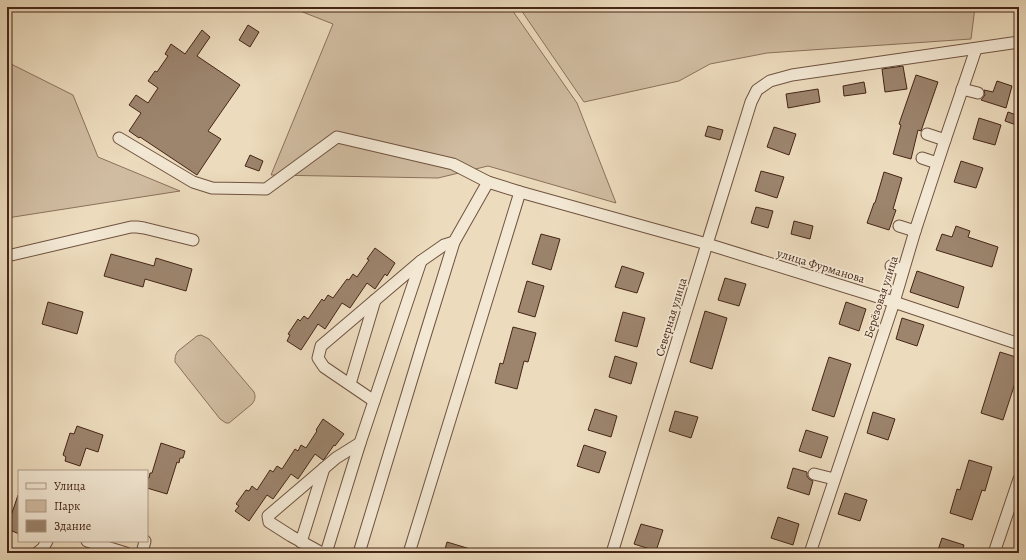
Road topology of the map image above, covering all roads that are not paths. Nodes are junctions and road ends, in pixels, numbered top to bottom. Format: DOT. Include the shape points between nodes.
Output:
graph roads {
  1 [pos="1019,42"];
  2 [pos="976,49"];
  3 [pos="962,89"];
  4 [pos="978,94"];
  5 [pos="926,134"];
  6 [pos="119,138"];
  7 [pos="945,140"];
  8 [pos="922,158"];
  9 [pos="937,163"];
  10 [pos="488,182"];
  11 [pos="520,192"];
  12 [pos="899,226"];
  13 [pos="915,231"];
  14 [pos="193,240"];
  15 [pos="454,242"];
  16 [pos="707,244"];
  17 [pos="7,256"];
  18 [pos="421,262"];
  19 [pos="891,266"];
  20 [pos="904,270"];
  21 [pos="376,300"];
  22 [pos="894,302"];
  23 [pos="1019,344"];
  24 [pos="350,384"];
  25 [pos="374,401"];
  26 [pos="360,444"];
  27 [pos="324,468"];
  28 [pos="814,474"];
  29 [pos="1019,479"];
  30 [pos="834,480"];
  31 [pos="46,542"];
  32 [pos="90,542"];
  33 [pos="145,542"];
  34 [pos="302,542"];
  35 [pos="37,553"];
  36 [pos="126,553"];
  37 [pos="142,553"];
  38 [pos="322,553"];
  39 [pos="326,553"];
  40 [pos="359,553"];
  41 [pos="409,553"];
  42 [pos="614,553"];
  43 [pos="810,553"];
  44 [pos="994,553"];
  1 -- 2 [label="street"];
  2 -- 3 [label="street, Берёзовая улица"];
  2 -- 16 [label="street, Северная улица" via="792,75 770,81 757,90 751,102"];
  3 -- 4 [label="street"];
  3 -- 7 [label="street, Берёзовая улица"];
  5 -- 7 [label="street"];
  6 -- 10 [label="street, улица Фурманова" via="193,182 212,188 266,189 337,137 454,164"];
  7 -- 9 [label="street, Берёзовая улица"];
  8 -- 9 [label="street"];
  9 -- 13 [label="street, Берёзовая улица"];
  10 -- 11 [label="street, улица Фурманова"];
  10 -- 15 [label="street"];
  11 -- 16 [label="street, улица Фурманова"];
  11 -- 41 [label="street"];
  12 -- 13 [label="street"];
  13 -- 20 [label="street, Берёзовая улица"];
  14 -- 17 [label="street" via="137,227"];
  15 -- 18 [label="street" via="444,245"];
  15 -- 40 [label="street"];
  16 -- 22 [label="street, улица Фурманова"];
  16 -- 42 [label="street, Северная улица"];
  18 -- 21 [label="street"];
  18 -- 25 [label="street"];
  19 -- 20 [label="street"];
  20 -- 22 [label="street, Берёзовая улица"];
  21 -- 24 [label="street"];
  21 -- 24 [label="street" via="321,346 318,358 324,367"];
  22 -- 23 [label="street, улица Фурманова"];
  22 -- 30 [label="street, Берёзовая улица"];
  24 -- 25 [label="street"];
  25 -- 26 [label="street"];
  26 -- 27 [label="street"];
  26 -- 39 [label="street"];
  27 -- 34 [label="street"];
  27 -- 34 [label="street" via="268,516 269,522"];
  28 -- 30 [label="street"];
  29 -- 44 [label="street"];
  30 -- 43 [label="street, Берёзовая улица"];
  31 -- 35 [label="street"];
  32 -- 36 [label="street"];
  33 -- 37 [label="street"];
  34 -- 38 [label="street"];
}
